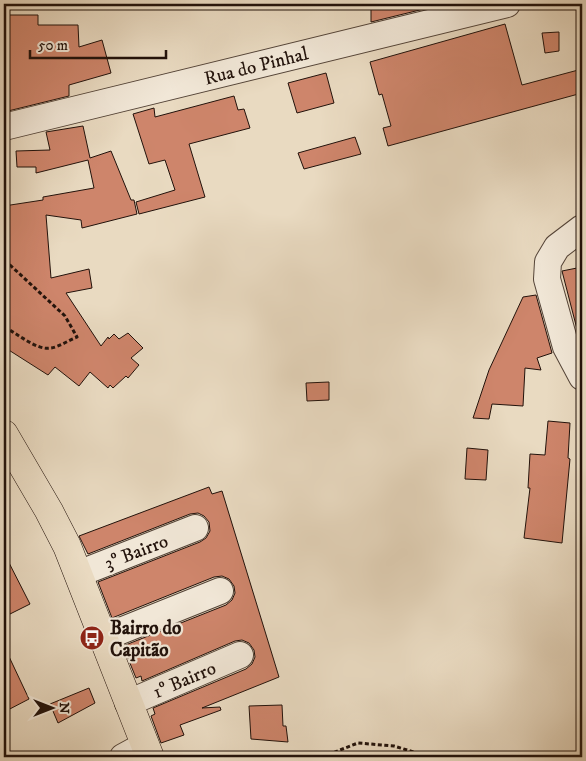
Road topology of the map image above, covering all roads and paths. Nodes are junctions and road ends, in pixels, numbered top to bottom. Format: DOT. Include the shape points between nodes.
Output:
graph roads {
  1 [pos="507,4"];
  2 [pos="4,127"];
  3 [pos="582,228"];
  4 [pos="4,262"];
  5 [pos="4,327"];
  6 [pos="582,377"];
  7 [pos="4,434"];
  8 [pos="195,528"];
  9 [pos="78,574"];
  10 [pos="220,591"];
  11 [pos="103,638"];
  12 [pos="240,655"];
  13 [pos="128,703"];
  14 [pos="140,753"];
  15 [pos="322,757"];
  16 [pos="430,757"];
  1 -- 2 [label="street, Rua do Pinhal"];
  3 -- 6 [label="street" via="557,246 548,262 547,279 566,347"];
  4 -- 5 [label="path" via="65,316 77,337 51,348 34,346"];
  7 -- 9 [label="main road" via="58,527"];
  8 -- 9 [label="street, 3º Bairro"];
  9 -- 11 [label="main road"];
  10 -- 11 [label="street"];
  11 -- 13 [label="main road"];
  12 -- 13 [label="street, 1º Bairro"];
  13 -- 14 [label="main road"];
  15 -- 16 [label="path" via="358,743 394,746"];
}
